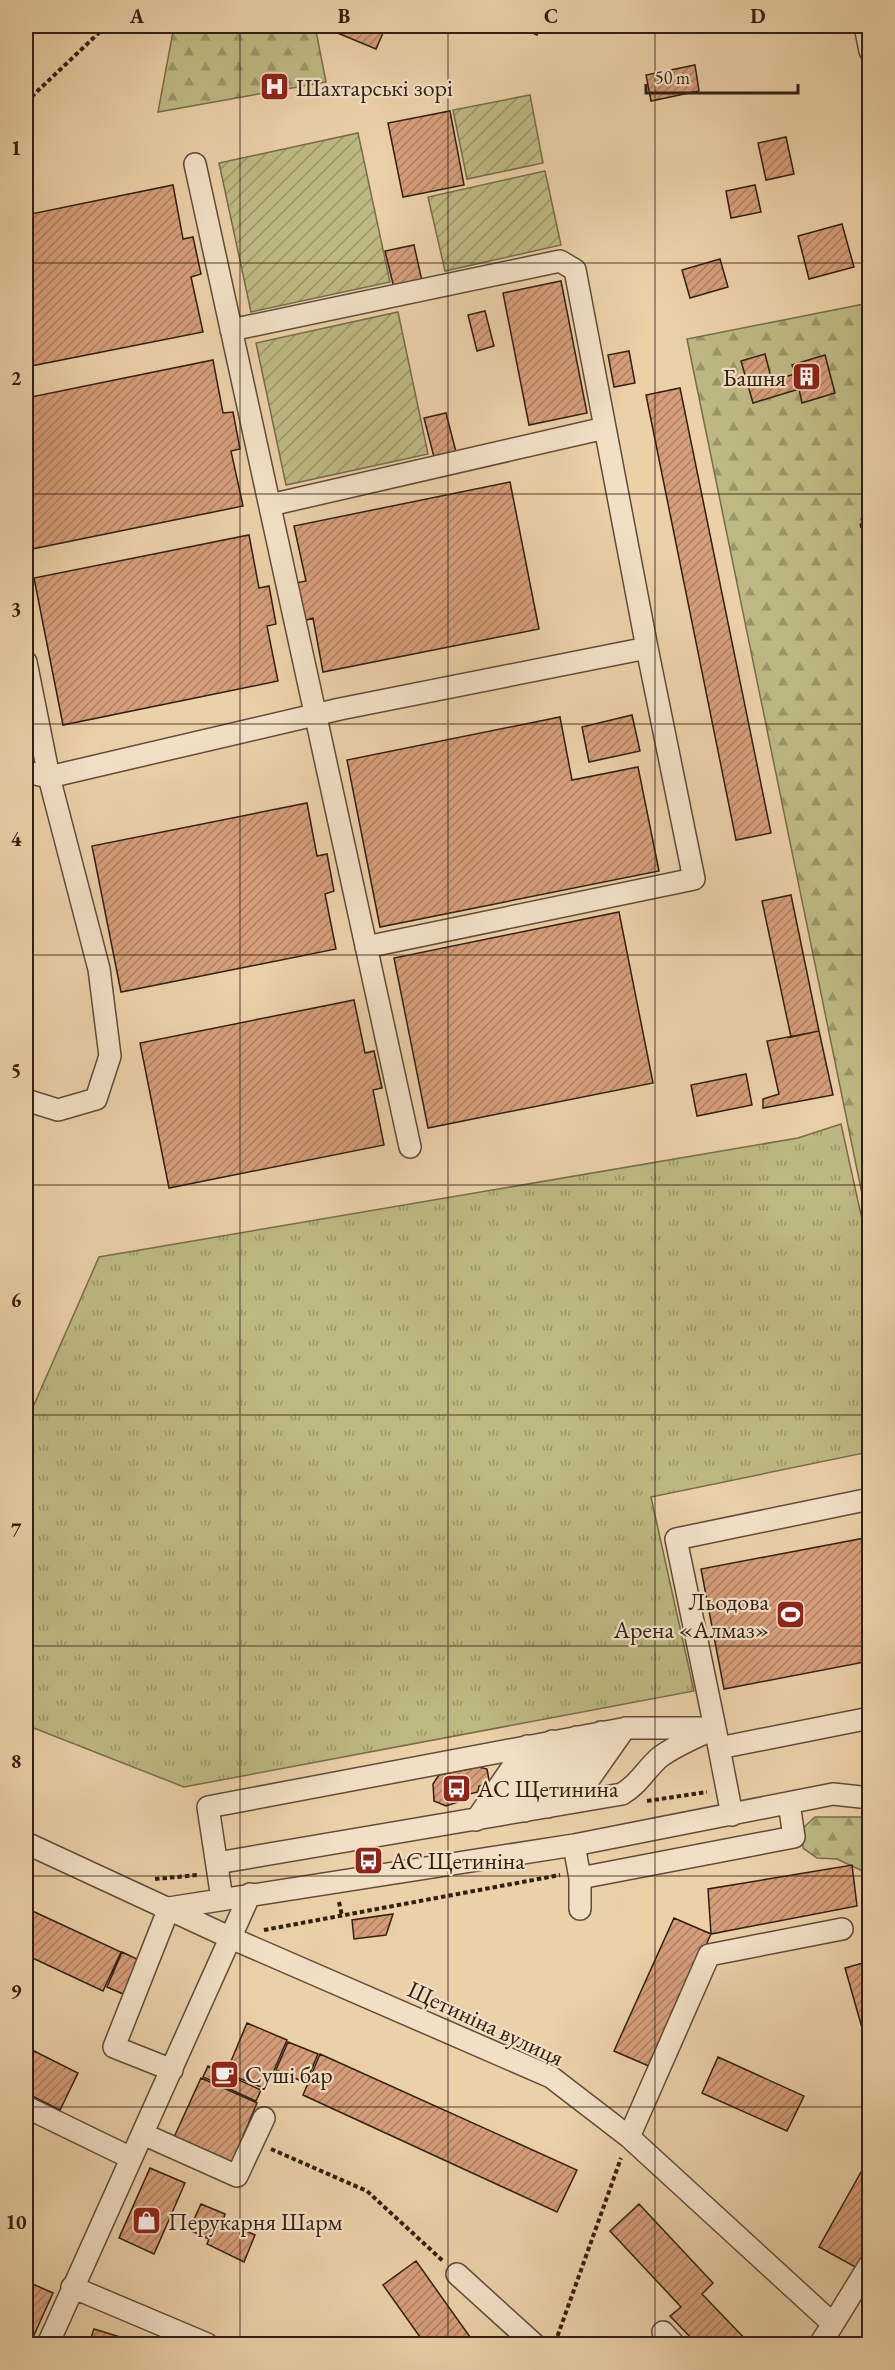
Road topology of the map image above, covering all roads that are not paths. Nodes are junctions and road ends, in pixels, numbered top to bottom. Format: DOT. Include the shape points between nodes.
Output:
graph roads {
  1 [pos="865,26"];
  2 [pos="870,51"];
  3 [pos="195,164"];
  4 [pos="231,330"];
  5 [pos="604,428"];
  6 [pos="270,505"];
  7 [pos="647,648"];
  8 [pos="26,662"];
  9 [pos="315,715"];
  10 [pos="26,772"];
  11 [pos="50,777"];
  12 [pos="366,947"];
  13 [pos="26,1100"];
  14 [pos="410,1147"];
  15 [pos="870,1499"];
  16 [pos="870,1718"];
  17 [pos="625,1728"];
  18 [pos="601,1732"];
  19 [pos="576,1737"];
  20 [pos="717,1738"];
  21 [pos="552,1741"];
  22 [pos="527,1746"];
  23 [pos="870,1798"];
  24 [pos="573,1802"];
  25 [pos="789,1803"];
  26 [pos="548,1807"];
  27 [pos="525,1811"];
  28 [pos="500,1815"];
  29 [pos="732,1815"];
  30 [pos="476,1820"];
  31 [pos="26,1843"];
  32 [pos="574,1845"];
  33 [pos="217,1863"];
  34 [pos="580,1875"];
  35 [pos="250,1894"];
  36 [pos="222,1899"];
  37 [pos="169,1908"];
  38 [pos="580,1910"];
  39 [pos="842,1929"];
  40 [pos="231,1938"];
  41 [pos="172,2070"];
  42 [pos="26,2107"];
  43 [pos="264,2118"];
  44 [pos="143,2134"];
  45 [pos="629,2137"];
  46 [pos="131,2158"];
  47 [pos="870,2264"];
  48 [pos="457,2274"];
  49 [pos="72,2287"];
  50 [pos="833,2324"];
  51 [pos="48,2344"];
  52 [pos="207,2344"];
  53 [pos="534,2344"];
  54 [pos="820,2344"];
  1 -- 2 [label="street"];
  3 -- 4 [label="street"];
  4 -- 5 [label="street" via="560,261 575,270"];
  4 -- 6 [label="street"];
  5 -- 6 [label="street"];
  5 -- 7 [label="street"];
  6 -- 9 [label="street"];
  7 -- 9 [label="street"];
  7 -- 12 [label="street" via="694,879"];
  8 -- 11 [label="street"];
  9 -- 11 [label="street"];
  9 -- 12 [label="street"];
  10 -- 11 [label="street"];
  11 -- 13 [label="street" via="99,969 110,1056 96,1099 58,1110"];
  12 -- 14 [label="street"];
  15 -- 20 [label="street" via="676,1539"];
  16 -- 20 [label="street"];
  17 -- 18 [label="street"];
  17 -- 20 [label="street"];
  17 -- 24 [label="street"];
  18 -- 19 [label="street"];
  18 -- 26 [label="street"];
  19 -- 21 [label="street"];
  19 -- 27 [label="street"];
  20 -- 24 [label="street" via="668,1751 622,1794"];
  20 -- 29 [label="street"];
  21 -- 22 [label="street"];
  21 -- 28 [label="street"];
  22 -- 30 [label="street"];
  22 -- 33 [label="street" via="208,1807"];
  23 -- 25 [label="street" via="833,1794"];
  24 -- 26 [label="street"];
  25 -- 29 [label="street"];
  25 -- 34 [label="street" via="794,1837"];
  26 -- 27 [label="street"];
  27 -- 28 [label="street"];
  28 -- 30 [label="street"];
  29 -- 32 [label="street"];
  30 -- 33 [label="street"];
  31 -- 37 [label="street, Щетиніна вулиця"];
  32 -- 34 [label="street"];
  32 -- 35 [label="street"];
  33 -- 36 [label="street"];
  34 -- 38 [label="street"];
  35 -- 36 [label="street"];
  35 -- 40 [label="street"];
  36 -- 37 [label="street"];
  37 -- 40 [label="street, Щетиніна вулиця"];
  37 -- 41 [label="street" via="114,2047"];
  39 -- 45 [label="street" via="710,1955"];
  40 -- 41 [label="street"];
  40 -- 45 [label="street, Щетиніна вулиця" via="551,2077"];
  41 -- 44 [label="street"];
  42 -- 46 [label="street"];
  43 -- 44 [label="street" via="237,2176"];
  44 -- 46 [label="street"];
  45 -- 50 [label="street, Щетиніна вулиця"];
  46 -- 49 [label="street"];
  47 -- 50 [label="street"];
  48 -- 53 [label="street"];
  49 -- 51 [label="street"];
  49 -- 52 [label="street"];
  50 -- 54 [label="street"];
}
